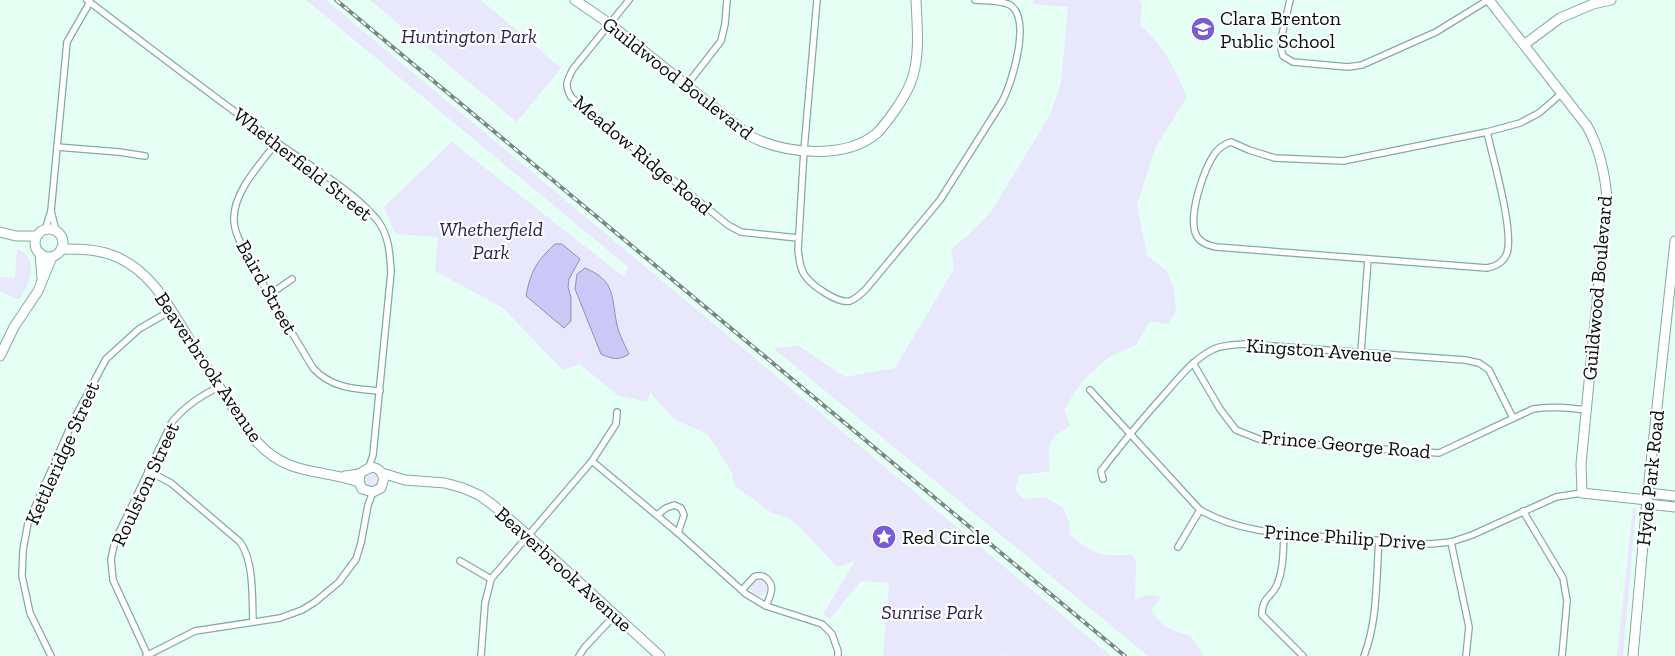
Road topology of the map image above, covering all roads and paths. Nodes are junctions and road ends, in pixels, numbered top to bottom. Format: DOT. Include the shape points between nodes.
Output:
graph roads {
  1 [pos="575,0"];
  2 [pos="629,0"];
  3 [pos="727,0"];
  4 [pos="818,0"];
  5 [pos="916,0"];
  6 [pos="975,0"];
  7 [pos="1290,0"];
  8 [pos="1488,0"];
  9 [pos="1611,0"];
  10 [pos="89,1"];
  11 [pos="610,24"];
  12 [pos="1525,44"];
  13 [pos="686,86"];
  14 [pos="1562,93"];
  15 [pos="1487,132"];
  16 [pos="277,142"];
  17 [pos="58,147"];
  18 [pos="804,150"];
  19 [pos="145,156"];
  20 [pos="51,211"];
  21 [pos="45,230"];
  22 [pos="0,232"];
  23 [pos="56,232"];
  24 [pos="16,236"];
  25 [pos="37,236"];
  26 [pos="798,238"];
  27 [pos="1675,241"];
  28 [pos="62,245"];
  29 [pos="38,250"];
  30 [pos="52,257"];
  31 [pos="1368,259"];
  32 [pos="292,279"];
  33 [pos="42,282"];
  34 [pos="269,295"];
  35 [pos="1672,305"];
  36 [pos="172,310"];
  37 [pos="1361,352"];
  38 [pos="0,356"];
  39 [pos="1193,363"];
  40 [pos="219,387"];
  41 [pos="1090,390"];
  42 [pos="380,391"];
  43 [pos="1587,410"];
  44 [pos="617,412"];
  45 [pos="1513,418"];
  46 [pos="1129,434"];
  47 [pos="373,455"];
  48 [pos="592,461"];
  49 [pos="376,470"];
  50 [pos="148,471"];
  51 [pos="1103,479"];
  52 [pos="405,480"];
  53 [pos="361,481"];
  54 [pos="377,490"];
  55 [pos="1582,494"];
  56 [pos="1675,496"];
  57 [pos="1647,499"];
  58 [pos="368,505"];
  59 [pos="1675,507"];
  60 [pos="1200,510"];
  61 [pos="1523,511"];
  62 [pos="657,515"];
  63 [pos="678,533"];
  64 [pos="1284,534"];
  65 [pos="527,535"];
  66 [pos="1379,540"];
  67 [pos="1451,542"];
  68 [pos="1178,547"];
  69 [pos="460,561"];
  70 [pos="491,579"];
  71 [pos="742,590"];
  72 [pos="766,606"];
  73 [pos="616,614"];
  74 [pos="253,621"];
  75 [pos="51,656"];
  76 [pos="147,656"];
  77 [pos="481,656"];
  78 [pos="579,656"];
  79 [pos="660,656"];
  80 [pos="838,656"];
  81 [pos="1303,656"];
  82 [pos="1364,656"];
  83 [pos="1466,656"];
  84 [pos="1562,656"];
  85 [pos="1633,656"];
  1 -- 11 [label="street, Guildwood Boulevard"];
  2 -- 11 [label="street, Meadow Ridge Road"];
  3 -- 13 [label="street" via="721,41"];
  4 -- 18 [label="street"];
  5 -- 18 [label="street, Guildwood Boulevard" via="913,77 888,120 876,134 862,143 828,152"];
  6 -- 26 [label="street" via="1009,4 1017,12 1020,22 1016,67 1002,102 940,200 866,290 849,302 840,301 805,276 800,265"];
  7 -- 8 [label="street" via="1281,39 1283,56 1293,62 1348,67 1362,66 1436,32"];
  8 -- 12 [label="street, Guildwood Boulevard"];
  9 -- 12 [label="street" via="1560,18"];
  10 -- 16 [label="street, Whetherfield Street"];
  10 -- 17 [label="street" via="67,42"];
  11 -- 13 [label="street, Guildwood Boulevard"];
  11 -- 26 [label="street, Meadow Ridge Road" via="567,80 571,97 728,225 741,232"];
  12 -- 14 [label="street, Guildwood Boulevard"];
  13 -- 18 [label="street, Guildwood Boulevard" via="761,142"];
  14 -- 15 [label="street" via="1539,113 1520,123"];
  14 -- 43 [label="street, Guildwood Boulevard" via="1594,138 1606,182"];
  15 -- 31 [label="street" via="1508,227 1507,252 1503,261 1487,268"];
  15 -- 31 [label="street" via="1344,161 1275,158 1231,142 1222,145 1215,154 1197,194 1195,232 1206,245"];
  16 -- 34 [label="street, Baird Street" via="246,184 234,221 238,238"];
  16 -- 42 [label="street, Whetherfield Street" via="364,206 379,222 387,239 390,272"];
  17 -- 19 [label="street"];
  17 -- 20 [label="street"];
  18 -- 26 [label="street"];
  20 -- 21 [label="street"];
  20 -- 23 [label="street"];
  21 -- 23 [label="street"];
  21 -- 25 [label="street"];
  22 -- 24 [label="street"];
  23 -- 28 [label="street"];
  24 -- 25 [label="street"];
  24 -- 29 [label="street"];
  25 -- 29 [label="street"];
  27 -- 35 [label="street, Hyde Park Road"];
  28 -- 30 [label="street"];
  28 -- 36 [label="street, Beaverbrook Avenue" via="99,251 130,264 160,291"];
  29 -- 30 [label="street"];
  29 -- 33 [label="street"];
  30 -- 33 [label="street"];
  31 -- 37 [label="street"];
  32 -- 34 [label="street"];
  33 -- 38 [label="street"];
  34 -- 42 [label="street, Baird Street" via="321,376 344,388"];
  35 -- 57 [label="street, Hyde Park Road"];
  36 -- 40 [label="street, Beaverbrook Avenue"];
  36 -- 75 [label="street, Kettleridge Street" via="139,330 106,359 72,423 28,523 22,576 30,613"];
  37 -- 39 [label="street, Kingston Avenue" via="1244,344 1215,349"];
  37 -- 45 [label="street, Kingston Avenue" via="1480,363 1489,370"];
  39 -- 45 [label="street, Prince George Road" via="1236,430 1264,441 1438,453"];
  39 -- 46 [label="street, Kingston Avenue"];
  40 -- 50 [label="street, Roulston Street" via="191,403 172,422"];
  40 -- 53 [label="street, Beaverbrook Avenue" via="258,444 272,455 300,470"];
  41 -- 46 [label="street, Prince Philip Drive"];
  42 -- 47 [label="street, Whetherfield Street"];
  43 -- 45 [label="street, Prince George Road" via="1546,407"];
  43 -- 55 [label="street, Guildwood Boulevard" via="1581,464"];
  44 -- 48 [label="street" via="616,424"];
  46 -- 51 [label="street, Kingston Avenue" via="1101,471"];
  46 -- 60 [label="street, Prince Philip Drive"];
  47 -- 49 [label="street, Whetherfield Street"];
  47 -- 49 [label="street, Whetherfield Street"];
  48 -- 62 [label="street"];
  48 -- 65 [label="street"];
  49 -- 52 [label="street, Beaverbrook Avenue"];
  49 -- 53 [label="street"];
  49 -- 54 [label="street" via="384,478"];
  50 -- 74 [label="street" via="185,494 245,549"];
  50 -- 76 [label="street, Roulston Street" via="115,541 111,559 116,589"];
  52 -- 54 [label="street, Beaverbrook Avenue"];
  52 -- 65 [label="street, Beaverbrook Avenue" via="445,483 479,495"];
  53 -- 54 [label="street"];
  53 -- 58 [label="street"];
  54 -- 58 [label="street"];
  55 -- 57 [label="street, Prince Philip Drive"];
  55 -- 61 [label="street, Prince Philip Drive" via="1556,497"];
  56 -- 57 [label="street"];
  57 -- 59 [label="street"];
  57 -- 85 [label="street, Hyde Park Road"];
  58 -- 74 [label="street" via="356,559 339,582 302,610 280,618"];
  60 -- 64 [label="street, Prince Philip Drive" via="1240,527"];
  60 -- 68 [label="street"];
  61 -- 67 [label="street, Prince Philip Drive"];
  61 -- 84 [label="street" via="1563,578 1567,601"];
  62 -- 63 [label="street"];
  62 -- 63 [label="street" via="674,505 681,508 684,516"];
  63 -- 71 [label="street"];
  64 -- 66 [label="street, Prince Philip Drive"];
  64 -- 81 [label="street" via="1281,574 1276,587 1262,604 1262,615"];
  65 -- 70 [label="street"];
  65 -- 73 [label="street, Beaverbrook Avenue"];
  66 -- 67 [label="street, Prince Philip Drive" via="1430,544"];
  66 -- 82 [label="street" via="1374,609"];
  67 -- 83 [label="street" via="1469,627"];
  69 -- 70 [label="street"];
  70 -- 77 [label="street" via="485,603"];
  71 -- 72 [label="street"];
  71 -- 72 [label="street" via="754,576 766,578 772,590"];
  72 -- 80 [label="street" via="822,624 832,634"];
  73 -- 78 [label="street"];
  73 -- 79 [label="street, Beaverbrook Avenue"];
  74 -- 76 [label="street" via="195,631"];
}
